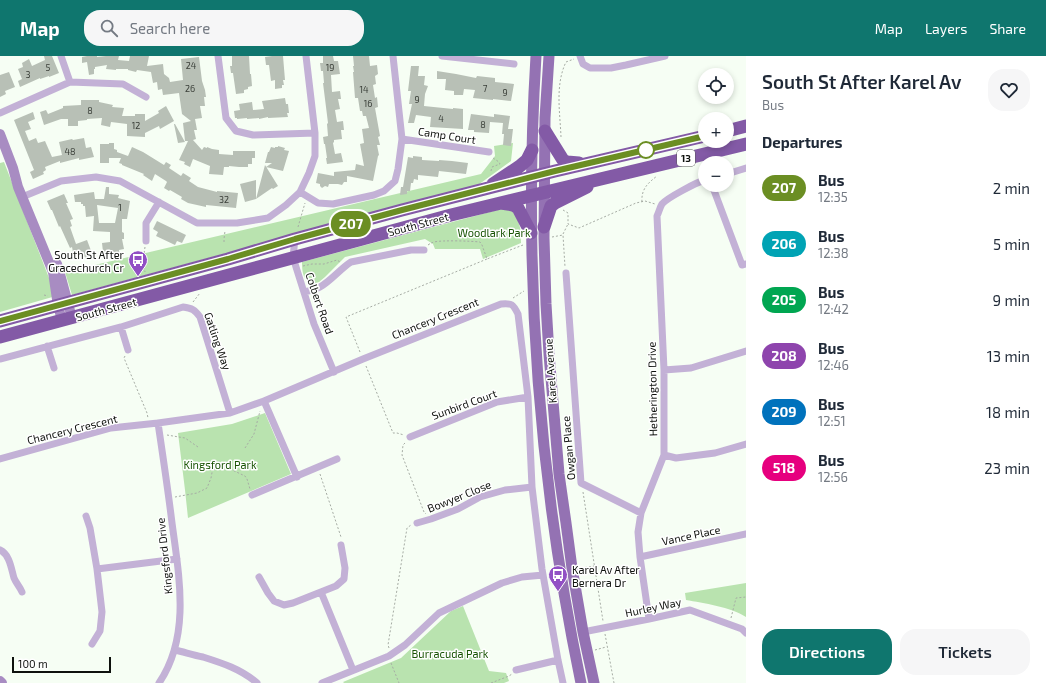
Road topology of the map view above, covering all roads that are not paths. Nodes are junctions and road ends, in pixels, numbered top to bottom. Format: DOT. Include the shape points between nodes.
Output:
graph roads {
  1 [pos="61,56"];
  2 [pos="218,56"];
  3 [pos="306,56"];
  4 [pos="393,56"];
  5 [pos="442,56"];
  6 [pos="536,56"];
  7 [pos="549,56"];
  8 [pos="665,56"];
  9 [pos="580,57"];
  10 [pos="514,64"];
  11 [pos="70,82"];
  12 [pos="146,97"];
  13 [pos="0,113"];
  14 [pos="746,126"];
  15 [pos="734,129"];
  16 [pos="545,131"];
  17 [pos="315,133"];
  18 [pos="0,134"];
  19 [pos="698,138"];
  20 [pos="402,140"];
  21 [pos="746,144"];
  22 [pos="532,150"];
  23 [pos="489,152"];
  24 [pos="589,164"];
  25 [pos="746,168"];
  26 [pos="734,172"];
  27 [pos="545,174"];
  28 [pos="531,178"];
  29 [pos="604,178"];
  30 [pos="698,183"];
  31 [pos="487,188"];
  32 [pos="300,192"];
  33 [pos="715,192"];
  34 [pos="545,193"];
  35 [pos="531,195"];
  36 [pos="25,196"];
  37 [pos="159,202"];
  38 [pos="501,203"];
  39 [pos="544,227"];
  40 [pos="531,233"];
  41 [pos="295,239"];
  42 [pos="146,241"];
  43 [pos="424,250"];
  44 [pos="294,262"];
  45 [pos="746,264"];
  46 [pos="566,273"];
  47 [pos="304,292"];
  48 [pos="59,302"];
  49 [pos="67,319"];
  50 [pos="0,321"];
  51 [pos="121,327"];
  52 [pos="0,337"];
  53 [pos="47,346"];
  54 [pos="128,350"];
  55 [pos="746,351"];
  56 [pos="0,359"];
  57 [pos="54,368"];
  58 [pos="664,370"];
  59 [pos="334,372"];
  60 [pos="528,397"];
  61 [pos="264,401"];
  62 [pos="230,413"];
  63 [pos="158,423"];
  64 [pos="410,437"];
  65 [pos="746,444"];
  66 [pos="664,455"];
  67 [pos="0,459"];
  68 [pos="337,459"];
  69 [pos="297,477"];
  70 [pos="532,487"];
  71 [pos="252,496"];
  72 [pos="641,512"];
  73 [pos="86,516"];
  74 [pos="417,523"];
  75 [pos="746,534"];
  76 [pos="342,545"];
  77 [pos="0,550"];
  78 [pos="640,557"];
  79 [pos="177,559"];
  80 [pos="97,569"];
  81 [pos="543,575"];
  82 [pos="259,577"];
  83 [pos="22,592"];
  84 [pos="321,592"];
  85 [pos="568,618"];
  86 [pos="649,620"];
  87 [pos="583,632"];
  88 [pos="746,633"];
  89 [pos="92,644"];
  90 [pos="573,647"];
  91 [pos="175,650"];
  92 [pos="558,660"];
  93 [pos="353,670"];
  94 [pos="516,670"];
  95 [pos="0,681"];
  96 [pos="2,683"];
  97 [pos="159,683"];
  98 [pos="257,683"];
  99 [pos="322,683"];
  100 [pos="563,683"];
  101 [pos="581,683"];
  102 [pos="594,683"];
  1 -- 11 [label="street"];
  2 -- 17 [label="street" via="226,118 236,131 253,135"];
  3 -- 17 [label="street"];
  4 -- 20 [label="street"];
  5 -- 10 [label="street"];
  6 -- 22 [label="main road, Karel Avenue"];
  7 -- 16 [label="main road, Karel Avenue"];
  8 -- 9 [label="street" via="611,68 590,68 583,64"];
  11 -- 12 [label="street" via="123,84"];
  11 -- 13 [label="street"];
  14 -- 15 [label="highway"];
  16 -- 24 [label="highway" via="563,160"];
  16 -- 27 [label="main road, Karel Avenue"];
  17 -- 32 [label="street" via="315,156"];
  18 -- 36 [label="street" via="14,168 24,183"];
  19 -- 24 [label="highway, South Street / 13"];
  20 -- 23 [label="street, Camp Court"];
  20 -- 32 [label="street" via="395,181 384,191 333,204 318,203"];
  21 -- 29 [label="highway, South Street / 13"];
  22 -- 28 [label="main road, Karel Avenue"];
  22 -- 31 [label="highway" via="520,166"];
  24 -- 27 [label="highway, South Street / 13"];
  25 -- 26 [label="street"];
  27 -- 28 [label="highway, South Street / 13"];
  27 -- 34 [label="main road, Karel Avenue"];
  28 -- 31 [label="highway, South Street / 13"];
  28 -- 35 [label="main road, Karel Avenue"];
  29 -- 34 [label="highway, South Street / 13"];
  29 -- 39 [label="highway" via="555,203"];
  30 -- 58 [label="street, Hetherington Drive" via="663,203 657,216"];
  31 -- 41 [label="highway, South Street / 13"];
  32 -- 37 [label="street" via="268,218 237,223 197,223"];
  33 -- 45 [label="street" via="742,265"];
  34 -- 35 [label="highway, South Street / 13"];
  34 -- 39 [label="main road, Karel Avenue"];
  35 -- 38 [label="highway, South Street / 13"];
  35 -- 40 [label="main road, Karel Avenue"];
  36 -- 37 [label="street" via="60,181 96,177 120,181"];
  36 -- 48 [label="street" via="53,272"];
  37 -- 42 [label="street" via="146,223"];
  38 -- 40 [label="highway" via="518,208"];
  38 -- 44 [label="highway, South Street / 13"];
  39 -- 87 [label="main road, Karel Avenue" via="546,304 554,416 572,568"];
  40 -- 85 [label="main road, Karel Avenue" via="544,446"];
  41 -- 44 [label="street, Colbert Road"];
  41 -- 48 [label="highway, South Street / 13" via="228,259"];
  43 -- 47 [label="street" via="411,250 351,262 328,282"];
  44 -- 47 [label="street, Colbert Road"];
  44 -- 49 [label="highway, South Street / 13"];
  46 -- 72 [label="street, Owgan Place" via="581,483"];
  47 -- 59 [label="street, Colbert Road"];
  48 -- 49 [label="street"];
  48 -- 50 [label="highway, South Street / 13"];
  49 -- 52 [label="highway, South Street / 13"];
  51 -- 53 [label="street, Gatling Way"];
  51 -- 54 [label="street"];
  51 -- 62 [label="street, Gatling Way" via="183,307 195,310 200,317"];
  53 -- 56 [label="street, Gatling Way"];
  53 -- 57 [label="street"];
  55 -- 58 [label="street" via="691,368"];
  58 -- 66 [label="street, Hetherington Drive"];
  59 -- 60 [label="street, Chancery Crescent" via="501,304 509,303 518,314"];
  59 -- 61 [label="street, Chancery Crescent"];
  60 -- 64 [label="street, Sunbird Court" via="497,402"];
  60 -- 70 [label="street"];
  61 -- 62 [label="street, Chancery Crescent"];
  61 -- 69 [label="street"];
  62 -- 63 [label="street, Chancery Crescent"];
  63 -- 67 [label="street, Chancery Crescent" via="111,428"];
  63 -- 79 [label="street, Kingsford Drive"];
  65 -- 66 [label="street" via="715,453 676,458"];
  66 -- 72 [label="street, Hetherington Drive"];
  68 -- 69 [label="street"];
  69 -- 71 [label="street"];
  70 -- 74 [label="street, Bowyer Close" via="505,490 480,497 458,509"];
  70 -- 81 [label="street"];
  72 -- 78 [label="street, Hetherington Drive" via="638,532"];
  73 -- 80 [label="street"];
  75 -- 78 [label="street, Vance Place"];
  76 -- 84 [label="street" via="346,568 344,578 336,586"];
  77 -- 83 [label="street" via="8,557"];
  78 -- 86 [label="street, Hetherington Drive"];
  79 -- 80 [label="street"];
  79 -- 91 [label="street, Kingsford Drive" via="180,613"];
  80 -- 89 [label="street" via="102,612 100,631"];
  81 -- 92 [label="street"];
  81 -- 93 [label="street" via="522,577 502,583 439,613 390,656"];
  82 -- 84 [label="street" via="274,601 284,605"];
  84 -- 93 [label="street"];
  85 -- 87 [label="street"];
  85 -- 90 [label="main road, Karel Avenue"];
  86 -- 87 [label="street, Hurley Way"];
  86 -- 88 [label="street, Hurley Way" via="690,610 742,629"];
  87 -- 90 [label="street"];
  87 -- 102 [label="main road, Karel Avenue"];
  90 -- 101 [label="main road, Karel Avenue"];
  91 -- 97 [label="street, Kingsford Drive"];
  91 -- 98 [label="street" via="224,663"];
  92 -- 94 [label="street"];
  92 -- 100 [label="street"];
  93 -- 99 [label="street"];
  95 -- 96 [label="street"];
}
